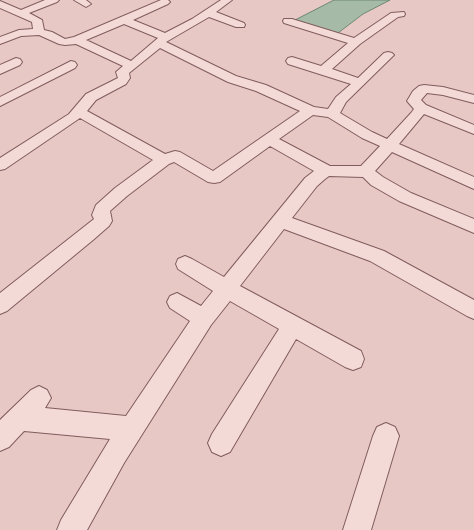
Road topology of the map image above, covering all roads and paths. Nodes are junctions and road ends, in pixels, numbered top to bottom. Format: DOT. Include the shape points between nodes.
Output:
graph roads {
  1 [pos="5,0"];
  2 [pos="54,0"];
  3 [pos="227,0"];
  4 [pos="166,2"];
  5 [pos="0,3"];
  6 [pos="21,13"];
  7 [pos="208,13"];
  8 [pos="400,14"];
  9 [pos="124,20"];
  10 [pos="288,21"];
  11 [pos="240,25"];
  12 [pos="39,32"];
  13 [pos="77,40"];
  14 [pos="163,40"];
  15 [pos="0,41"];
  16 [pos="356,42"];
  17 [pos="388,55"];
  18 [pos="292,61"];
  19 [pos="16,62"];
  20 [pos="71,65"];
  21 [pos="132,66"];
  22 [pos="0,70"];
  23 [pos="324,70"];
  24 [pos="360,83"];
  25 [pos="474,99"];
  26 [pos="0,102"];
  27 [pos="421,108"];
  28 [pos="310,110"];
  29 [pos="79,112"];
  30 [pos="332,114"];
  31 [pos="474,130"];
  32 [pos="269,140"];
  33 [pos="390,146"];
  34 [pos="164,160"];
  35 [pos="0,165"];
  36 [pos="327,171"];
  37 [pos="366,171"];
  38 [pos="474,183"];
  39 [pos="280,221"];
  40 [pos="474,226"];
  41 [pos="185,264"];
  42 [pos="227,290"];
  43 [pos="177,302"];
  44 [pos="0,305"];
  45 [pos="474,310"];
  46 [pos="204,318"];
  47 [pos="293,325"];
  48 [pos="353,359"];
  49 [pos="39,398"];
  50 [pos="19,418"];
  51 [pos="131,429"];
  52 [pos="386,436"];
  53 [pos="0,438"];
  54 [pos="221,443"];
  55 [pos="71,530"];
  56 [pos="358,530"];
  1 -- 5 [label="street"];
  2 -- 6 [label="street"];
  3 -- 7 [label="street"];
  4 -- 9 [label="street"];
  5 -- 6 [label="street"];
  6 -- 12 [label="street" via="38,22"];
  7 -- 11 [label="street"];
  7 -- 14 [label="street"];
  8 -- 16 [label="street"];
  9 -- 13 [label="street"];
  9 -- 14 [label="street"];
  10 -- 16 [label="street"];
  12 -- 13 [label="street" via="59,41"];
  12 -- 15 [label="street" via="19,33"];
  13 -- 21 [label="street"];
  14 -- 21 [label="street"];
  14 -- 28 [label="street" via="232,79"];
  16 -- 23 [label="street"];
  17 -- 24 [label="street"];
  18 -- 23 [label="street"];
  19 -- 22 [label="street"];
  20 -- 26 [label="street"];
  21 -- 29 [label="street" via="122,72 122,81 91,97"];
  23 -- 24 [label="street"];
  24 -- 30 [label="street" via="341,100"];
  25 -- 27 [label="street" via="435,86 418,94 414,101"];
  27 -- 31 [label="street"];
  27 -- 33 [label="street"];
  28 -- 30 [label="street"];
  28 -- 32 [label="street"];
  29 -- 34 [label="street"];
  29 -- 35 [label="street" via="59,128"];
  30 -- 33 [label="street"];
  32 -- 34 [label="street" via="214,178 175,156"];
  32 -- 36 [label="street"];
  33 -- 37 [label="street"];
  33 -- 38 [label="street"];
  34 -- 44 [label="street" via="102,209 103,221"];
  36 -- 37 [label="street"];
  36 -- 39 [label="street" via="311,182"];
  37 -- 40 [label="street" via="377,181 405,197"];
  39 -- 42 [label="street"];
  39 -- 45 [label="street" via="377,256"];
  41 -- 42 [label="street"];
  42 -- 46 [label="street"];
  42 -- 47 [label="street"];
  43 -- 46 [label="street"];
  46 -- 51 [label="street"];
  47 -- 48 [label="street"];
  47 -- 54 [label="street"];
  49 -- 50 [label="street"];
  50 -- 51 [label="street"];
  50 -- 53 [label="street"];
  51 -- 55 [label="street"];
  52 -- 56 [label="street"];
}
